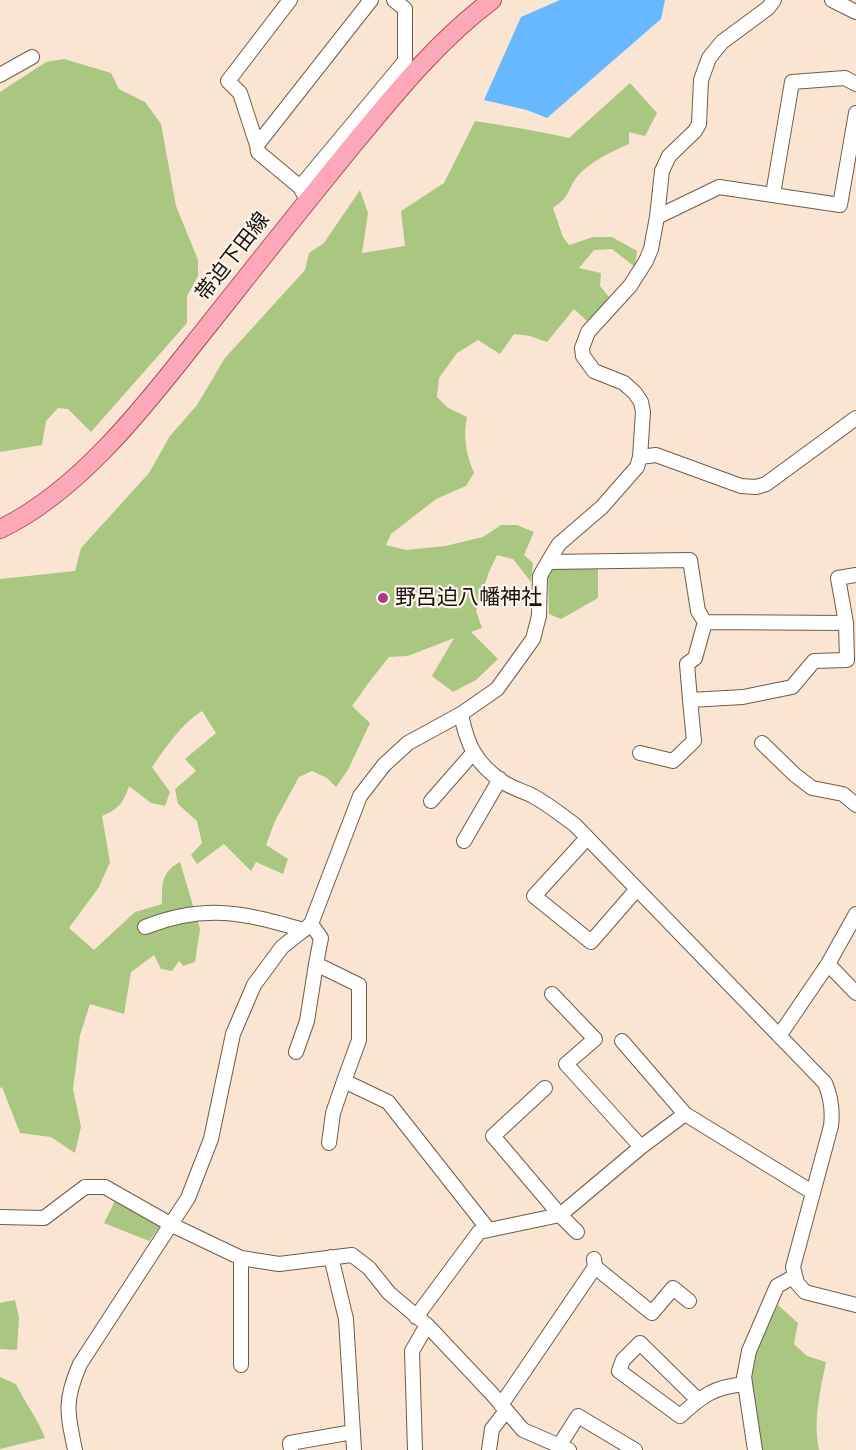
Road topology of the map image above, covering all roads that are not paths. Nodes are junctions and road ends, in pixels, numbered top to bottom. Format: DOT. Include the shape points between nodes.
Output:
graph roads {
  1 [pos="290,0"];
  2 [pos="371,0"];
  3 [pos="394,0"];
  4 [pos="492,0"];
  5 [pos="774,0"];
  6 [pos="832,0"];
  7 [pos="856,12"];
  8 [pos="32,57"];
  9 [pos="0,75"];
  10 [pos="856,84"];
  11 [pos="856,113"];
  12 [pos="257,145"];
  13 [pos="303,194"];
  14 [pos="773,195"];
  15 [pos="657,218"];
  16 [pos="856,418"];
  17 [pos="640,457"];
  18 [pos="0,529"];
  19 [pos="548,562"];
  20 [pos="856,575"];
  21 [pos="705,622"];
  22 [pos="846,623"];
  23 [pos="690,700"];
  24 [pos="460,714"];
  25 [pos="762,744"];
  26 [pos="473,753"];
  27 [pos="640,753"];
  28 [pos="500,779"];
  29 [pos="431,801"];
  30 [pos="856,805"];
  31 [pos="587,838"];
  32 [pos="464,841"];
  33 [pos="637,889"];
  34 [pos="856,914"];
  35 [pos="145,927"];
  36 [pos="308,927"];
  37 [pos="316,964"];
  38 [pos="828,964"];
  39 [pos="856,993"];
  40 [pos="552,994"];
  41 [pos="779,1036"];
  42 [pos="622,1041"];
  43 [pos="297,1052"];
  44 [pos="344,1081"];
  45 [pos="545,1088"];
  46 [pos="684,1114"];
  47 [pos="329,1143"];
  48 [pos="640,1147"];
  49 [pos="812,1192"];
  50 [pos="560,1215"];
  51 [pos="0,1217"];
  52 [pos="172,1225"];
  53 [pos="488,1229"];
  54 [pos="577,1232"];
  55 [pos="241,1257"];
  56 [pos="331,1257"];
  57 [pos="795,1276"];
  58 [pos="689,1301"];
  59 [pos="856,1305"];
  60 [pos="422,1321"];
  61 [pos="241,1365"];
  62 [pos="745,1384"];
  63 [pos="698,1400"];
  64 [pos="503,1408"];
  65 [pos="353,1432"];
  66 [pos="564,1448"];
  67 [pos="75,1450"];
  68 [pos="291,1450"];
  69 [pos="354,1450"];
  70 [pos="415,1450"];
  71 [pos="489,1450"];
  72 [pos="635,1450"];
  73 [pos="755,1450"];
  1 -- 12 [label="street" via="228,81 240,93"];
  2 -- 12 [label="street"];
  3 -- 13 [label="street" via="405,9 405,61"];
  4 -- 13 [label="main road, 帯迫下田線" via="446,39"];
  5 -- 15 [label="street" via="722,42 709,58 701,80 699,124 664,163"];
  6 -- 7 [label="street"];
  8 -- 9 [label="street"];
  10 -- 14 [label="street" via="845,78 792,82"];
  11 -- 14 [label="street" via="840,205"];
  12 -- 13 [label="street" via="258,152"];
  13 -- 18 [label="main road, 帯迫下田線" via="177,366 118,437 54,495"];
  14 -- 15 [label="street" via="719,187"];
  15 -- 17 [label="street" via="651,249 640,271 588,332 582,348 594,371 624,383 641,402"];
  16 -- 17 [label="street" via="766,484 756,487 741,486 656,455"];
  17 -- 19 [label="street" via="624,484 559,544"];
  19 -- 21 [label="street" via="690,560 698,611"];
  19 -- 24 [label="street" via="540,576 539,616 533,639 497,689"];
  20 -- 22 [label="street" via="838,578"];
  21 -- 22 [label="street"];
  21 -- 23 [label="street" via="695,658 687,664"];
  22 -- 23 [label="street" via="847,660 814,661 792,687 743,697"];
  23 -- 27 [label="street" via="694,741 673,761"];
  24 -- 26 [label="street"];
  24 -- 36 [label="street" via="408,744 384,765 360,796"];
  25 -- 30 [label="street" via="812,788 843,794"];
  26 -- 28 [label="street"];
  26 -- 29 [label="street"];
  28 -- 31 [label="street" via="535,797"];
  28 -- 32 [label="street"];
  31 -- 33 [label="street"];
  31 -- 33 [label="street" via="534,896 591,942"];
  33 -- 41 [label="street"];
  34 -- 38 [label="street"];
  35 -- 36 [label="street" via="169,917 203,912 227,912"];
  36 -- 37 [label="street" via="321,938"];
  36 -- 52 [label="street" via="282,947 254,985 233,1034 211,1139 188,1198"];
  37 -- 43 [label="street" via="307,1021"];
  37 -- 44 [label="street" via="359,985 359,1041"];
  38 -- 39 [label="street"];
  38 -- 41 [label="street"];
  40 -- 48 [label="street" via="595,1039 566,1064"];
  41 -- 49 [label="street" via="825,1083 830,1095 831,1126"];
  42 -- 46 [label="street"];
  44 -- 47 [label="street" via="333,1113"];
  44 -- 53 [label="street" via="388,1102"];
  45 -- 50 [label="street" via="493,1136"];
  46 -- 48 [label="street"];
  46 -- 49 [label="street"];
  48 -- 50 [label="street"];
  49 -- 57 [label="street"];
  50 -- 53 [label="street"];
  50 -- 54 [label="street"];
  51 -- 52 [label="street" via="44,1218 85,1187 105,1187"];
  52 -- 55 [label="street"];
  52 -- 67 [label="street" via="80,1364 69,1389 68,1415"];
  53 -- 60 [label="street" via="479,1232"];
  55 -- 56 [label="street" via="279,1264"];
  55 -- 61 [label="street"];
  56 -- 60 [label="street" via="352,1255"];
  56 -- 65 [label="street" via="346,1319"];
  57 -- 59 [label="street" via="805,1292"];
  57 -- 62 [label="street" via="777,1286 749,1351"];
  58 -- 64 [label="street" via="673,1288 652,1313 594,1263"];
  60 -- 64 [label="street"];
  60 -- 70 [label="street" via="412,1351"];
  62 -- 63 [label="street" via="722,1386"];
  62 -- 73 [label="street"];
  63 -- 63 [label="street" via="639,1343 623,1360 619,1371 680,1416"];
  64 -- 66 [label="street" via="523,1430"];
  64 -- 71 [label="street" via="492,1429"];
  65 -- 68 [label="street" via="290,1443"];
  65 -- 69 [label="street"];
  66 -- 72 [label="street" via="578,1416"];
}
